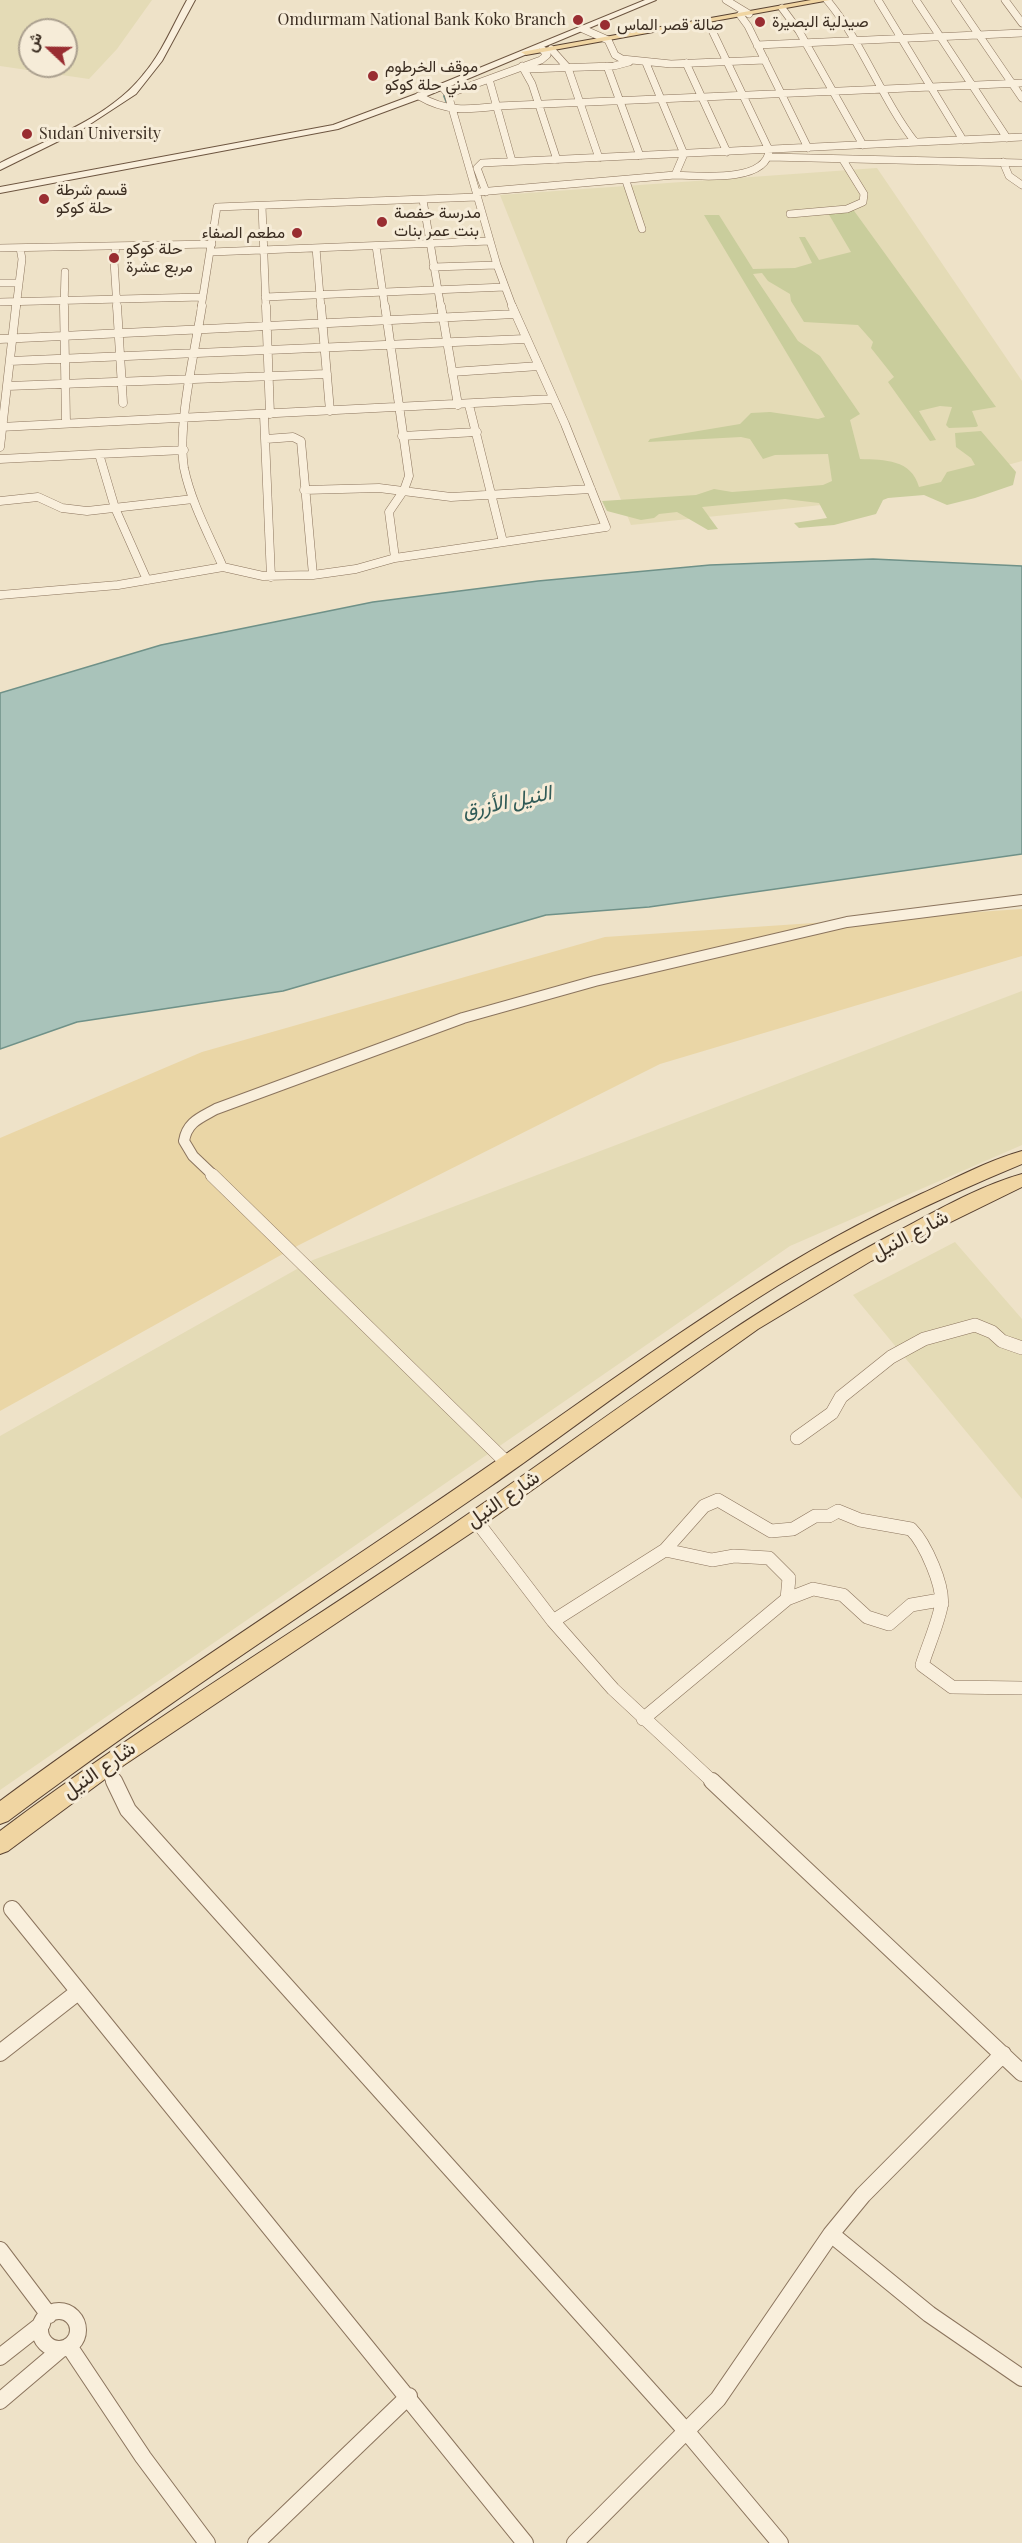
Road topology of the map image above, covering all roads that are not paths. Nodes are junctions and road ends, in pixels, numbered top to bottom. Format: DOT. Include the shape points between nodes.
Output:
graph roads {
  1 [pos="191,0"];
  2 [pos="652,0"];
  3 [pos="726,0"];
  4 [pos="827,0"];
  5 [pos="878,0"];
  6 [pos="916,0"];
  7 [pos="955,0"];
  8 [pos="1005,0"];
  9 [pos="782,8"];
  10 [pos="744,15"];
  11 [pos="708,22"];
  12 [pos="1022,22"];
  13 [pos="582,29"];
  14 [pos="1022,33"];
  15 [pos="978,35"];
  16 [pos="939,37"];
  17 [pos="901,39"];
  18 [pos="609,40"];
  19 [pos="854,41"];
  20 [pos="805,43"];
  21 [pos="757,45"];
  22 [pos="547,50"];
  23 [pos="526,52"];
  24 [pos="765,60"];
  25 [pos="633,61"];
  26 [pos="726,62"];
  27 [pos="646,63"];
  28 [pos="686,63"];
  29 [pos="607,66"];
  30 [pos="523,67"];
  31 [pos="568,68"];
  32 [pos="489,80"];
  33 [pos="1011,83"];
  34 [pos="1022,83"];
  35 [pos="972,85"];
  36 [pos="932,87"];
  37 [pos="880,89"];
  38 [pos="445,90"];
  39 [pos="832,92"];
  40 [pos="781,93"];
  41 [pos="741,95"];
  42 [pos="418,96"];
  43 [pos="701,97"];
  44 [pos="1022,98"];
  45 [pos="660,99"];
  46 [pos="621,101"];
  47 [pos="579,103"];
  48 [pos="538,104"];
  49 [pos="498,106"];
  50 [pos="453,111"];
  51 [pos="1022,137"];
  52 [pos="1007,138"];
  53 [pos="963,140"];
  54 [pos="915,142"];
  55 [pos="863,145"];
  56 [pos="808,148"];
  57 [pos="727,152"];
  58 [pos="769,153"];
  59 [pos="684,154"];
  60 [pos="640,156"];
  61 [pos="599,158"];
  62 [pos="513,160"];
  63 [pos="557,160"];
  64 [pos="843,160"];
  65 [pos="1003,162"];
  66 [pos="1022,163"];
  67 [pos="0,167"];
  68 [pos="675,175"];
  69 [pos="626,181"];
  70 [pos="1022,185"];
  71 [pos="0,188"];
  72 [pos="486,192"];
  73 [pos="476,195"];
  74 [pos="423,200"];
  75 [pos="262,206"];
  76 [pos="790,214"];
  77 [pos="642,229"];
  78 [pos="490,241"];
  79 [pos="429,243"];
  80 [pos="116,246"];
  81 [pos="376,246"];
  82 [pos="0,248"];
  83 [pos="20,248"];
  84 [pos="211,248"];
  85 [pos="315,248"];
  86 [pos="262,251"];
  87 [pos="497,265"];
  88 [pos="433,267"];
  89 [pos="65,272"];
  90 [pos="0,283"];
  91 [pos="18,283"];
  92 [pos="505,287"];
  93 [pos="437,289"];
  94 [pos="381,292"];
  95 [pos="320,295"];
  96 [pos="202,297"];
  97 [pos="265,297"];
  98 [pos="116,299"];
  99 [pos="63,300"];
  100 [pos="0,302"];
  101 [pos="16,302"];
  102 [pos="515,314"];
  103 [pos="444,319"];
  104 [pos="385,321"];
  105 [pos="321,323"];
  106 [pos="266,327"];
  107 [pos="198,329"];
  108 [pos="119,332"];
  109 [pos="63,334"];
  110 [pos="12,337"];
  111 [pos="0,339"];
  112 [pos="525,339"];
  113 [pos="446,342"];
  114 [pos="388,346"];
  115 [pos="324,349"];
  116 [pos="267,351"];
  117 [pos="194,354"];
  118 [pos="120,357"];
  119 [pos="63,359"];
  120 [pos="10,361"];
  121 [pos="539,366"];
  122 [pos="452,372"];
  123 [pos="327,374"];
  124 [pos="268,376"];
  125 [pos="190,379"];
  126 [pos="120,382"];
  127 [pos="64,384"];
  128 [pos="8,386"];
  129 [pos="553,399"];
  130 [pos="123,404"];
  131 [pos="458,405"];
  132 [pos="469,405"];
  133 [pos="397,408"];
  134 [pos="330,411"];
  135 [pos="267,414"];
  136 [pos="184,418"];
  137 [pos="66,423"];
  138 [pos="1,427"];
  139 [pos="477,432"];
  140 [pos="402,436"];
  141 [pos="266,439"];
  142 [pos="0,447"];
  143 [pos="184,450"];
  144 [pos="99,454"];
  145 [pos="0,459"];
  146 [pos="591,489"];
  147 [pos="304,490"];
  148 [pos="404,490"];
  149 [pos="492,495"];
  150 [pos="193,499"];
  151 [pos="0,501"];
  152 [pos="115,508"];
  153 [pos="503,542"];
  154 [pos="395,558"];
  155 [pos="223,567"];
  156 [pos="313,575"];
  157 [pos="270,577"];
  158 [pos="147,580"];
  159 [pos="0,595"];
  160 [pos="1022,900"];
  161 [pos="1022,1157"];
  162 [pos="1022,1180"];
  163 [pos="1022,1348"];
  164 [pos="797,1438"];
  165 [pos="508,1464"];
  166 [pos="475,1519"];
  167 [pos="665,1550"];
  168 [pos="787,1599"];
  169 [pos="942,1604"];
  170 [pos="553,1622"];
  171 [pos="1022,1688"];
  172 [pos="643,1719"];
  173 [pos="106,1766"];
  174 [pos="0,1814"];
  175 [pos="0,1844"];
  176 [pos="12,1909"];
  177 [pos="78,1992"];
  178 [pos="0,2053"];
  179 [pos="1003,2054"];
  180 [pos="1022,2073"];
  181 [pos="831,2234"];
  182 [pos="0,2250"];
  183 [pos="45,2319"];
  184 [pos="64,2348"];
  185 [pos="0,2356"];
  186 [pos="1022,2378"];
  187 [pos="409,2397"];
  188 [pos="0,2401"];
  189 [pos="687,2432"];
  190 [pos="207,2543"];
  191 [pos="256,2543"];
  192 [pos="525,2543"];
  193 [pos="575,2543"];
  194 [pos="780,2543"];
  1 -- 67 [label="main road" via="153,67 130,94"];
  2 -- 13 [label="main road"];
  3 -- 10 [label="street"];
  4 -- 9 [label="main road"];
  4 -- 19 [label="street"];
  5 -- 17 [label="street"];
  6 -- 16 [label="street"];
  7 -- 15 [label="street"];
  8 -- 12 [label="street"];
  9 -- 10 [label="main road"];
  9 -- 20 [label="street"];
  10 -- 11 [label="main road"];
  10 -- 21 [label="street"];
  11 -- 18 [label="main road"];
  11 -- 26 [label="street"];
  13 -- 18 [label="street"];
  13 -- 23 [label="main road"];
  14 -- 15 [label="street"];
  15 -- 16 [label="street"];
  15 -- 33 [label="street"];
  16 -- 17 [label="street"];
  16 -- 35 [label="street"];
  17 -- 19 [label="street"];
  17 -- 36 [label="street"];
  18 -- 22 [label="main road"];
  18 -- 25 [label="street" via="617,58"];
  19 -- 20 [label="street"];
  19 -- 37 [label="street"];
  20 -- 21 [label="street"];
  20 -- 39 [label="street"];
  21 -- 24 [label="street"];
  22 -- 23 [label="main road"];
  22 -- 30 [label="street" via="544,58"];
  22 -- 31 [label="street"];
  23 -- 38 [label="main road"];
  24 -- 26 [label="street"];
  24 -- 40 [label="street"];
  25 -- 27 [label="street"];
  25 -- 29 [label="street"];
  26 -- 28 [label="street"];
  26 -- 41 [label="street"];
  27 -- 28 [label="street"];
  27 -- 45 [label="street"];
  28 -- 43 [label="street"];
  29 -- 31 [label="street"];
  29 -- 46 [label="street"];
  30 -- 31 [label="street"];
  30 -- 32 [label="street"];
  30 -- 48 [label="street"];
  31 -- 47 [label="street"];
  32 -- 38 [label="street"];
  32 -- 49 [label="street"];
  33 -- 34 [label="street"];
  33 -- 35 [label="street"];
  33 -- 44 [label="street"];
  35 -- 36 [label="street"];
  35 -- 52 [label="street"];
  36 -- 37 [label="street"];
  36 -- 53 [label="street"];
  37 -- 39 [label="street"];
  37 -- 54 [label="street"];
  38 -- 42 [label="main road"];
  38 -- 50 [label="street"];
  39 -- 40 [label="street"];
  39 -- 55 [label="street"];
  40 -- 41 [label="street"];
  40 -- 56 [label="street"];
  41 -- 43 [label="street"];
  41 -- 58 [label="street"];
  42 -- 50 [label="street" via="441,110"];
  42 -- 71 [label="main road" via="324,130"];
  43 -- 45 [label="street"];
  43 -- 57 [label="street"];
  45 -- 46 [label="street"];
  45 -- 59 [label="street"];
  46 -- 47 [label="street"];
  46 -- 60 [label="street"];
  47 -- 48 [label="street"];
  47 -- 61 [label="street"];
  48 -- 49 [label="street"];
  48 -- 63 [label="street"];
  49 -- 50 [label="street"];
  49 -- 62 [label="street"];
  50 -- 73 [label="street"];
  51 -- 52 [label="street"];
  52 -- 53 [label="street"];
  53 -- 54 [label="street"];
  54 -- 55 [label="street"];
  55 -- 56 [label="street"];
  56 -- 58 [label="street"];
  57 -- 58 [label="street"];
  57 -- 59 [label="street"];
  58 -- 64 [label="street"];
  58 -- 68 [label="street" via="764,166 752,171 708,177"];
  59 -- 60 [label="street"];
  59 -- 68 [label="street"];
  60 -- 61 [label="street"];
  61 -- 63 [label="street"];
  62 -- 63 [label="street"];
  62 -- 72 [label="street" via="477,165"];
  64 -- 65 [label="street"];
  64 -- 76 [label="street" via="864,194 863,202 847,209"];
  65 -- 66 [label="street"];
  65 -- 70 [label="street" via="1009,176"];
  68 -- 69 [label="street"];
  69 -- 72 [label="street"];
  69 -- 77 [label="street"];
  72 -- 73 [label="street"];
  73 -- 74 [label="street"];
  73 -- 78 [label="street"];
  74 -- 75 [label="street"];
  74 -- 79 [label="street"];
  75 -- 84 [label="street" via="217,207"];
  75 -- 86 [label="street"];
  78 -- 79 [label="street"];
  78 -- 87 [label="street"];
  79 -- 81 [label="street"];
  79 -- 88 [label="street"];
  80 -- 83 [label="street"];
  80 -- 84 [label="street"];
  80 -- 98 [label="street"];
  81 -- 85 [label="street"];
  81 -- 94 [label="street"];
  82 -- 83 [label="street"];
  83 -- 91 [label="street"];
  84 -- 86 [label="street"];
  84 -- 96 [label="street"];
  85 -- 86 [label="street"];
  85 -- 95 [label="street"];
  86 -- 97 [label="street"];
  87 -- 88 [label="street"];
  87 -- 92 [label="street"];
  88 -- 93 [label="street"];
  89 -- 99 [label="street"];
  90 -- 91 [label="street"];
  91 -- 101 [label="street"];
  92 -- 93 [label="street"];
  92 -- 102 [label="street"];
  93 -- 94 [label="street"];
  93 -- 103 [label="street"];
  94 -- 95 [label="street"];
  94 -- 104 [label="street"];
  95 -- 97 [label="street"];
  95 -- 105 [label="street"];
  96 -- 98 [label="street"];
  96 -- 107 [label="street"];
  97 -- 106 [label="street"];
  98 -- 99 [label="street"];
  98 -- 108 [label="street"];
  99 -- 101 [label="street"];
  99 -- 109 [label="street"];
  100 -- 101 [label="street"];
  101 -- 110 [label="street"];
  102 -- 103 [label="street"];
  102 -- 112 [label="street"];
  103 -- 104 [label="street"];
  103 -- 113 [label="street"];
  104 -- 105 [label="street"];
  104 -- 114 [label="street"];
  105 -- 106 [label="street"];
  105 -- 115 [label="street"];
  106 -- 107 [label="street"];
  106 -- 116 [label="street"];
  107 -- 108 [label="street"];
  107 -- 117 [label="street"];
  108 -- 109 [label="street"];
  108 -- 118 [label="street"];
  109 -- 110 [label="street"];
  109 -- 119 [label="street"];
  110 -- 111 [label="street"];
  110 -- 120 [label="street"];
  112 -- 113 [label="street"];
  112 -- 121 [label="street"];
  113 -- 114 [label="street"];
  113 -- 122 [label="street"];
  114 -- 115 [label="street"];
  114 -- 133 [label="street"];
  115 -- 116 [label="street"];
  115 -- 123 [label="street"];
  116 -- 117 [label="street"];
  116 -- 124 [label="street"];
  117 -- 118 [label="street"];
  117 -- 125 [label="street"];
  118 -- 119 [label="street"];
  118 -- 126 [label="street"];
  119 -- 120 [label="street"];
  119 -- 127 [label="street"];
  120 -- 128 [label="street"];
  121 -- 122 [label="street"];
  121 -- 129 [label="street"];
  122 -- 131 [label="street"];
  123 -- 124 [label="street"];
  123 -- 134 [label="street"];
  124 -- 125 [label="street"];
  124 -- 135 [label="street"];
  125 -- 126 [label="street"];
  125 -- 136 [label="street"];
  126 -- 127 [label="street"];
  126 -- 130 [label="street"];
  127 -- 128 [label="street"];
  127 -- 137 [label="street"];
  128 -- 138 [label="street"];
  129 -- 132 [label="street"];
  129 -- 146 [label="street"];
  131 -- 132 [label="street"];
  131 -- 133 [label="street"];
  132 -- 139 [label="street"];
  133 -- 134 [label="street"];
  133 -- 140 [label="street"];
  134 -- 135 [label="street"];
  135 -- 136 [label="street"];
  135 -- 141 [label="street"];
  136 -- 137 [label="street"];
  136 -- 143 [label="street"];
  137 -- 138 [label="street"];
  138 -- 142 [label="street"];
  139 -- 140 [label="street"];
  139 -- 149 [label="street"];
  140 -- 148 [label="street" via="409,476"];
  141 -- 147 [label="street" via="293,437 301,441"];
  141 -- 157 [label="street"];
  143 -- 144 [label="street"];
  143 -- 150 [label="street" via="185,477"];
  144 -- 145 [label="street"];
  144 -- 152 [label="street"];
  146 -- 149 [label="street"];
  146 -- 153 [label="street" via="606,527"];
  147 -- 148 [label="street"];
  147 -- 156 [label="street"];
  148 -- 149 [label="street" via="451,497"];
  148 -- 154 [label="street" via="389,512"];
  149 -- 153 [label="street"];
  150 -- 152 [label="street"];
  150 -- 155 [label="street"];
  151 -- 152 [label="street" via="38,496 69,509"];
  152 -- 158 [label="street"];
  153 -- 154 [label="street"];
  154 -- 156 [label="street"];
  155 -- 157 [label="street"];
  155 -- 158 [label="street"];
  156 -- 157 [label="street"];
  158 -- 159 [label="street"];
  160 -- 165 [label="street" via="847,922 595,981 443,1025 270,1088 194,1121 186,1130 184,1141 193,1156"];
  161 -- 165 [label="main road, شارع النيل" via="936,1195 788,1272 738,1302"];
  162 -- 166 [label="main road, شارع النيل" via="886,1247 765,1316"];
  163 -- 164 [label="street" via="975,1325 924,1339 883,1364 841,1397 832,1413"];
  165 -- 174 [label="main road, شارع النيل" via="152,1704"];
  166 -- 170 [label="street"];
  166 -- 173 [label="main road, شارع النيل"];
  167 -- 168 [label="street" via="712,1560 769,1557 789,1578"];
  167 -- 169 [label="street" via="704,1506 718,1500 771,1531 793,1529 815,1516 838,1511 860,1520 911,1529 936,1573"];
  167 -- 170 [label="street"];
  168 -- 169 [label="street" via="813,1589 843,1595 867,1617 889,1624 911,1605 940,1600"];
  168 -- 172 [label="street"];
  169 -- 171 [label="street" via="922,1665 952,1687"];
  170 -- 172 [label="street"];
  172 -- 179 [label="street"];
  173 -- 175 [label="main road, شارع النيل"];
  173 -- 189 [label="street" via="128,1810"];
  176 -- 177 [label="street"];
  177 -- 178 [label="street"];
  177 -- 187 [label="street"];
  179 -- 180 [label="street"];
  179 -- 181 [label="street" via="863,2195"];
  181 -- 186 [label="street" via="929,2314"];
  181 -- 189 [label="street" via="718,2399"];
  182 -- 183 [label="street"];
  183 -- 184 [label="street" via="40,2334 43,2343 50,2349"];
  183 -- 184 [label="street" via="58,2311 75,2318 76,2337"];
  183 -- 185 [label="street"];
  184 -- 188 [label="street"];
  184 -- 190 [label="street"];
  187 -- 191 [label="street"];
  187 -- 192 [label="street"];
  189 -- 193 [label="street"];
  189 -- 194 [label="street"];
}
